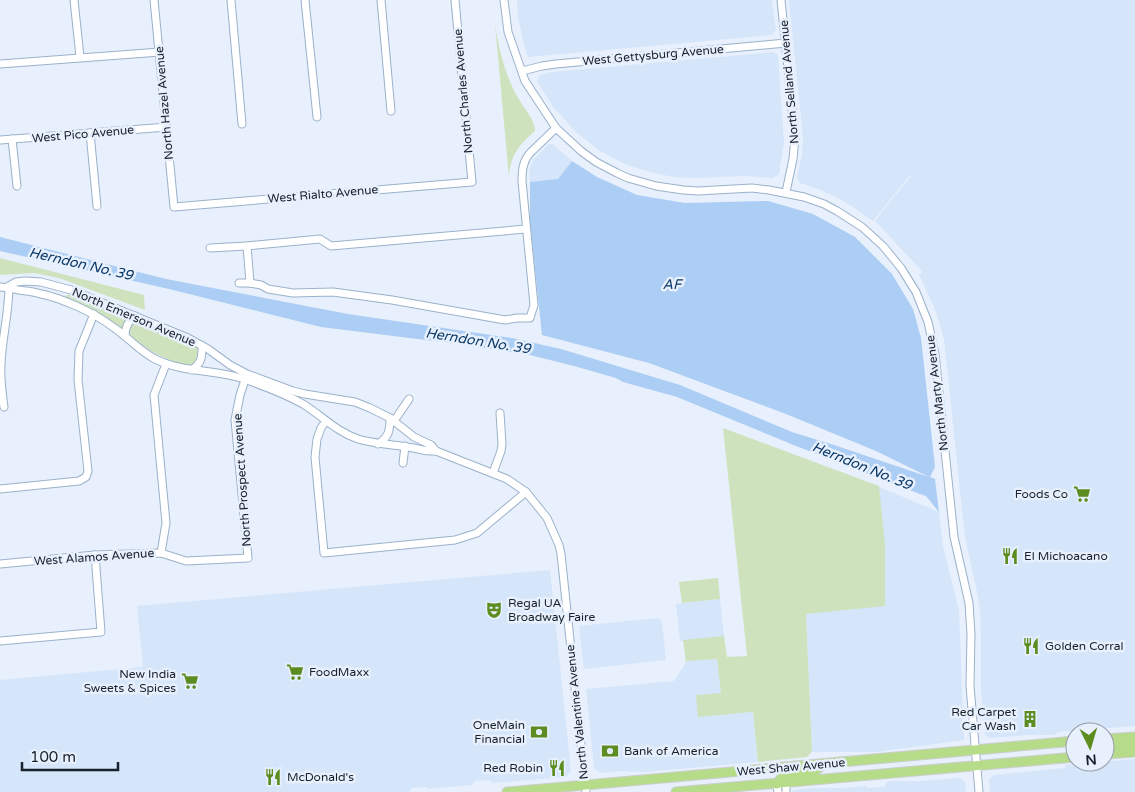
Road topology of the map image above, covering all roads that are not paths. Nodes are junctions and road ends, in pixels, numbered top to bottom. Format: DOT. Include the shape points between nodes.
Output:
graph roads {
  1 [pos="74,0"];
  2 [pos="154,0"];
  3 [pos="231,0"];
  4 [pos="305,0"];
  5 [pos="381,0"];
  6 [pos="455,0"];
  7 [pos="504,0"];
  8 [pos="782,0"];
  9 [pos="786,43"];
  10 [pos="160,52"];
  11 [pos="80,57"];
  12 [pos="0,64"];
  13 [pos="522,71"];
  14 [pos="391,111"];
  15 [pos="317,117"];
  16 [pos="242,124"];
  17 [pos="167,127"];
  18 [pos="556,128"];
  19 [pos="90,133"];
  20 [pos="12,139"];
  21 [pos="0,140"];
  22 [pos="472,182"];
  23 [pos="17,186"];
  24 [pos="786,192"];
  25 [pos="97,206"];
  26 [pos="174,207"];
  27 [pos="526,228"];
  28 [pos="247,246"];
  29 [pos="210,248"];
  30 [pos="239,282"];
  31 [pos="250,283"];
  32 [pos="8,286"];
  33 [pos="0,287"];
  34 [pos="94,314"];
  35 [pos="135,316"];
  36 [pos="125,336"];
  37 [pos="202,346"];
  38 [pos="166,364"];
  39 [pos="0,365"];
  40 [pos="192,370"];
  41 [pos="246,377"];
  42 [pos="409,399"];
  43 [pos="4,407"];
  44 [pos="500,413"];
  45 [pos="392,419"];
  46 [pos="326,421"];
  47 [pos="378,444"];
  48 [pos="405,446"];
  49 [pos="436,451"];
  50 [pos="403,463"];
  51 [pos="493,473"];
  52 [pos="0,489"];
  53 [pos="526,492"];
  54 [pos="161,553"];
  55 [pos="95,555"];
  56 [pos="248,558"];
  57 [pos="0,564"];
  58 [pos="0,642"];
  59 [pos="1135,737"];
  60 [pos="1115,738"];
  61 [pos="1065,742"];
  62 [pos="1135,744"];
  63 [pos="1115,746"];
  64 [pos="976,750"];
  65 [pos="1135,752"];
  66 [pos="1115,753"];
  67 [pos="1065,758"];
  68 [pos="822,765"];
  69 [pos="977,765"];
  70 [pos="782,788"];
  71 [pos="586,789"];
  72 [pos="507,792"];
  73 [pos="676,792"];
  74 [pos="979,792"];
  1 -- 11 [label="street"];
  2 -- 10 [label="street, North Hazel Avenue"];
  3 -- 16 [label="street"];
  4 -- 15 [label="street"];
  5 -- 14 [label="street"];
  6 -- 22 [label="street, North Charles Avenue"];
  7 -- 13 [label="street" via="508,32"];
  8 -- 9 [label="street, North Selland Avenue"];
  9 -- 13 [label="street, West Gettysburg Avenue" via="556,64"];
  9 -- 24 [label="street, North Selland Avenue" via="795,137"];
  10 -- 11 [label="street"];
  10 -- 17 [label="street, North Hazel Avenue"];
  11 -- 12 [label="street"];
  13 -- 18 [label="street" via="525,81"];
  17 -- 19 [label="street, West Pico Avenue"];
  17 -- 26 [label="street, North Hazel Avenue"];
  18 -- 24 [label="street, North Marty Avenue" via="596,162 641,182 683,190 752,188"];
  18 -- 27 [label="street" via="526,157 522,167"];
  19 -- 20 [label="street, West Pico Avenue"];
  19 -- 25 [label="street"];
  20 -- 21 [label="street, West Pico Avenue"];
  20 -- 23 [label="street"];
  22 -- 26 [label="street, West Rialto Avenue"];
  24 -- 64 [label="street, North Marty Avenue" via="837,211 872,235 901,268 916,292 928,322 935,354 954,536 969,604 970,686"];
  27 -- 28 [label="street" via="331,246 320,239"];
  27 -- 31 [label="street" via="534,305 530,318 505,320 333,292 293,293"];
  28 -- 29 [label="street"];
  28 -- 31 [label="street"];
  30 -- 31 [label="street"];
  32 -- 33 [label="street, North Emerson Avenue"];
  32 -- 34 [label="street, North Emerson Avenue" via="44,295"];
  32 -- 35 [label="street, North Emerson Avenue" via="16,282 55,285"];
  32 -- 39 [label="street"];
  34 -- 36 [label="street, North Emerson Avenue"];
  34 -- 52 [label="street" via="79,351 78,380 86,477 79,481"];
  35 -- 36 [label="street" via="127,324"];
  35 -- 37 [label="street, North Emerson Avenue" via="178,332"];
  36 -- 38 [label="street, North Emerson Avenue"];
  37 -- 40 [label="street" via="201,359"];
  37 -- 41 [label="street, North Emerson Avenue"];
  38 -- 40 [label="street, North Emerson Avenue"];
  38 -- 54 [label="street" via="154,395 166,523"];
  39 -- 43 [label="street"];
  40 -- 41 [label="street, North Emerson Avenue"];
  41 -- 45 [label="street, North Emerson Avenue" via="305,394 355,402"];
  41 -- 46 [label="street, North Emerson Avenue" via="302,403"];
  41 -- 56 [label="street, North Prospect Avenue" via="235,420"];
  42 -- 45 [label="street"];
  44 -- 51 [label="street" via="502,444"];
  45 -- 47 [label="street" via="389,433"];
  45 -- 49 [label="street, North Emerson Avenue"];
  46 -- 47 [label="street, North Emerson Avenue" via="352,437"];
  46 -- 53 [label="street" via="317,439 315,457 324,553 455,540 477,533"];
  47 -- 48 [label="street, North Emerson Avenue"];
  48 -- 49 [label="street, North Emerson Avenue"];
  48 -- 50 [label="street"];
  49 -- 51 [label="street, North Emerson Avenue"];
  51 -- 53 [label="street, North Emerson Avenue"];
  53 -- 71 [label="street, North Valentine Avenue" via="546,518 559,544"];
  54 -- 55 [label="street, West Alamos Avenue"];
  54 -- 56 [label="street, West Alamos Avenue" via="186,561"];
  55 -- 57 [label="street, West Alamos Avenue"];
  55 -- 58 [label="street" via="101,632"];
  59 -- 60 [label="main road"];
  61 -- 64 [label="main road, West Shaw Avenue"];
  62 -- 63 [label="main road"];
  64 -- 68 [label="main road, West Shaw Avenue"];
  64 -- 69 [label="street, North Marty Avenue"];
  65 -- 66 [label="main road"];
  67 -- 69 [label="main road, West Shaw Avenue"];
  68 -- 70 [label="main road" via="814,772 782,777"];
  68 -- 71 [label="main road, West Shaw Avenue" via="658,778"];
  69 -- 70 [label="main road, West Shaw Avenue"];
  69 -- 74 [label="street, North Marty Avenue"];
  70 -- 73 [label="main road, West Shaw Avenue"];
  71 -- 72 [label="main road, West Shaw Avenue"];
}
